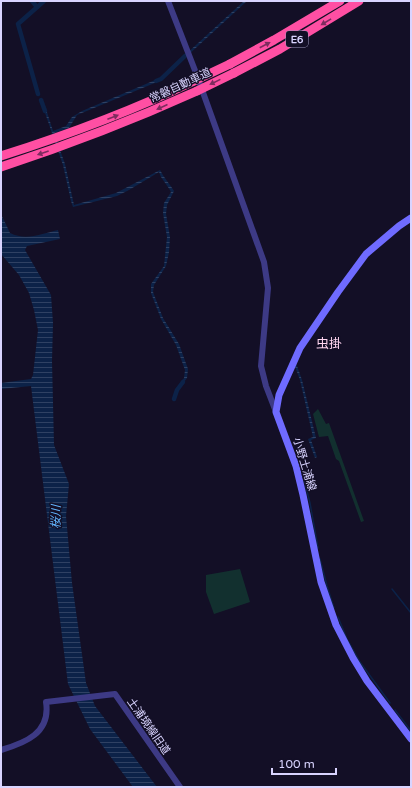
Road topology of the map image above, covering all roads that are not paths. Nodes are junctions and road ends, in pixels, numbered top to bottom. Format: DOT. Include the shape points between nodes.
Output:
graph roads {
  1 [pos="168,1"];
  2 [pos="340,1"];
  3 [pos="358,1"];
  4 [pos="1,156"];
  5 [pos="1,167"];
  6 [pos="411,218"];
  7 [pos="276,412"];
  8 [pos="411,739"];
  9 [pos="1,750"];
  10 [pos="180,787"];
  1 -- 7 [label="street" via="264,262 268,288 261,366"];
  4 -- 2 [label="highway, 常磐自動車道 / E6, one-way, bridge" via="136,108 230,64"];
  3 -- 5 [label="highway, 常磐自動車道 / E6, one-way, bridge" via="286,45 197,91 80,140"];
  6 -- 7 [label="main road" via="366,254 338,292 300,348 279,395"];
  7 -- 8 [label="main road, 小野土浦線" via="296,466 321,582 336,625 367,681"];
  9 -- 10 [label="street, 土浦境線旧道" via="34,736 46,717 49,702 115,694"];
}
